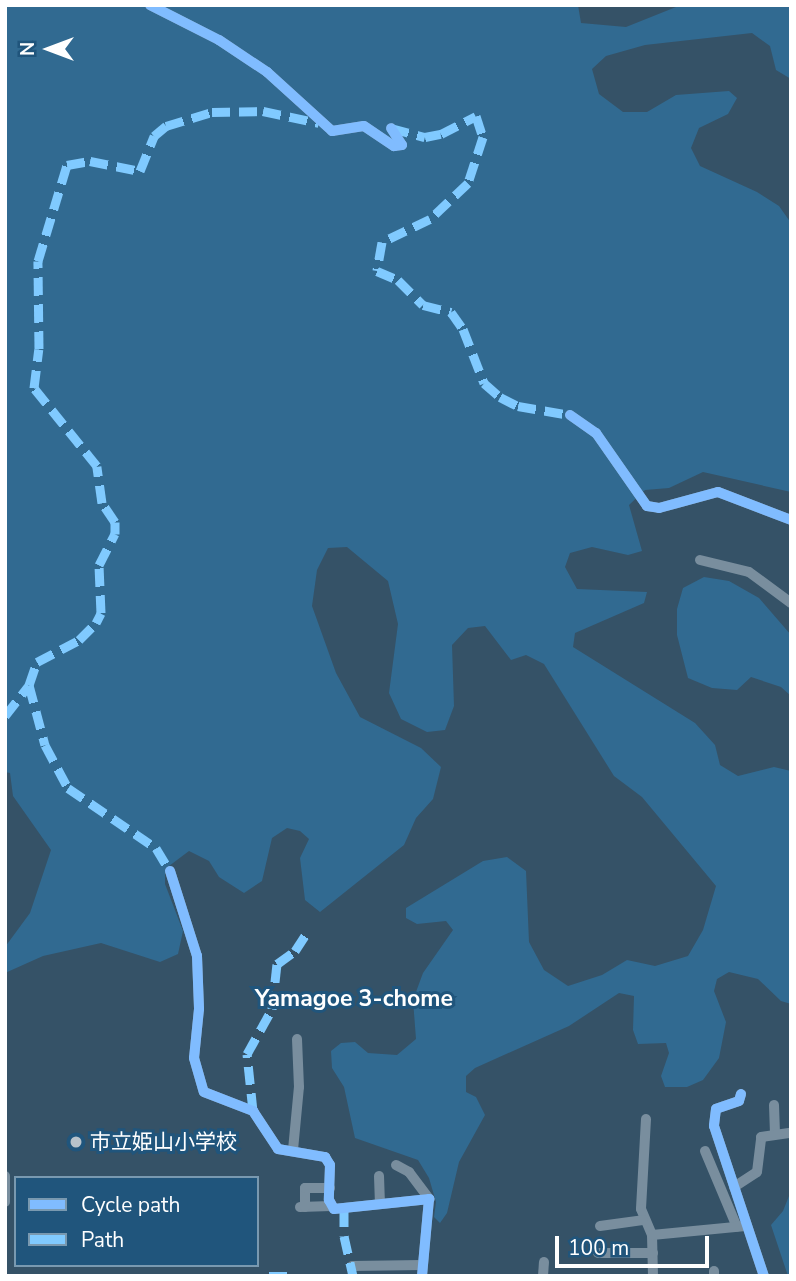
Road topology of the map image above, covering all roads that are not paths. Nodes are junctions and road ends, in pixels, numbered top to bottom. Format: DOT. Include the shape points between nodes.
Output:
graph roads {
  1 [pos="150,5"];
  2 [pos="391,128"];
  3 [pos="570,415"];
  4 [pos="791,520"];
  5 [pos="700,560"];
  6 [pos="791,603"];
  7 [pos="170,870"];
  8 [pos="297,1039"];
  9 [pos="741,1094"];
  10 [pos="774,1105"];
  11 [pos="646,1119"];
  12 [pos="775,1133"];
  13 [pos="791,1133"];
  14 [pos="293,1150"];
  15 [pos="705,1151"];
  16 [pos="396,1165"];
  17 [pos="5,1176"];
  18 [pos="379,1176"];
  19 [pos="734,1187"];
  20 [pos="330,1188"];
  21 [pos="429,1199"];
  22 [pos="5,1202"];
  23 [pos="380,1203"];
  24 [pos="331,1206"];
  25 [pos="643,1220"];
  26 [pos="600,1226"];
  27 [pos="742,1226"];
  28 [pos="652,1235"];
  29 [pos="598,1253"];
  30 [pos="653,1253"];
  31 [pos="544,1262"];
  32 [pos="352,1266"];
  33 [pos="422,1270"];
  34 [pos="543,1276"];
  35 [pos="653,1276"];
  36 [pos="764,1276"];
  1 -- 2 [label="street" via="219,40 267,72 332,131 364,126 394,146 402,145"];
  3 -- 4 [label="street" via="596,433 647,506 659,508 718,492"];
  5 -- 6 [label="street" via="749,572"];
  7 -- 14 [label="street" via="197,956 199,1010 194,1058 199,1084 210,1098 253,1111 273,1145"];
  8 -- 14 [label="street" via="299,1087"];
  9 -- 19 [label="street" via="739,1101 720,1106 714,1117 716,1139"];
  10 -- 12 [label="street"];
  11 -- 25 [label="street"];
  12 -- 13 [label="street"];
  12 -- 19 [label="street" via="761,1137 757,1172"];
  14 -- 20 [label="street" via="325,1157 330,1165"];
  15 -- 27 [label="street"];
  16 -- 21 [label="street" via="409,1172"];
  17 -- 22 [label="street"];
  18 -- 23 [label="street"];
  19 -- 27 [label="street"];
  20 -- 24 [label="street"];
  20 -- 24 [label="street" via="305,1188 303,1207"];
  21 -- 23 [label="street"];
  21 -- 33 [label="street"];
  23 -- 24 [label="street" via="340,1210"];
  25 -- 26 [label="street"];
  25 -- 28 [label="street"];
  27 -- 28 [label="street"];
  27 -- 36 [label="street"];
  28 -- 30 [label="street"];
  29 -- 30 [label="street"];
  30 -- 35 [label="street"];
  31 -- 34 [label="street"];
  32 -- 33 [label="street"];
}
